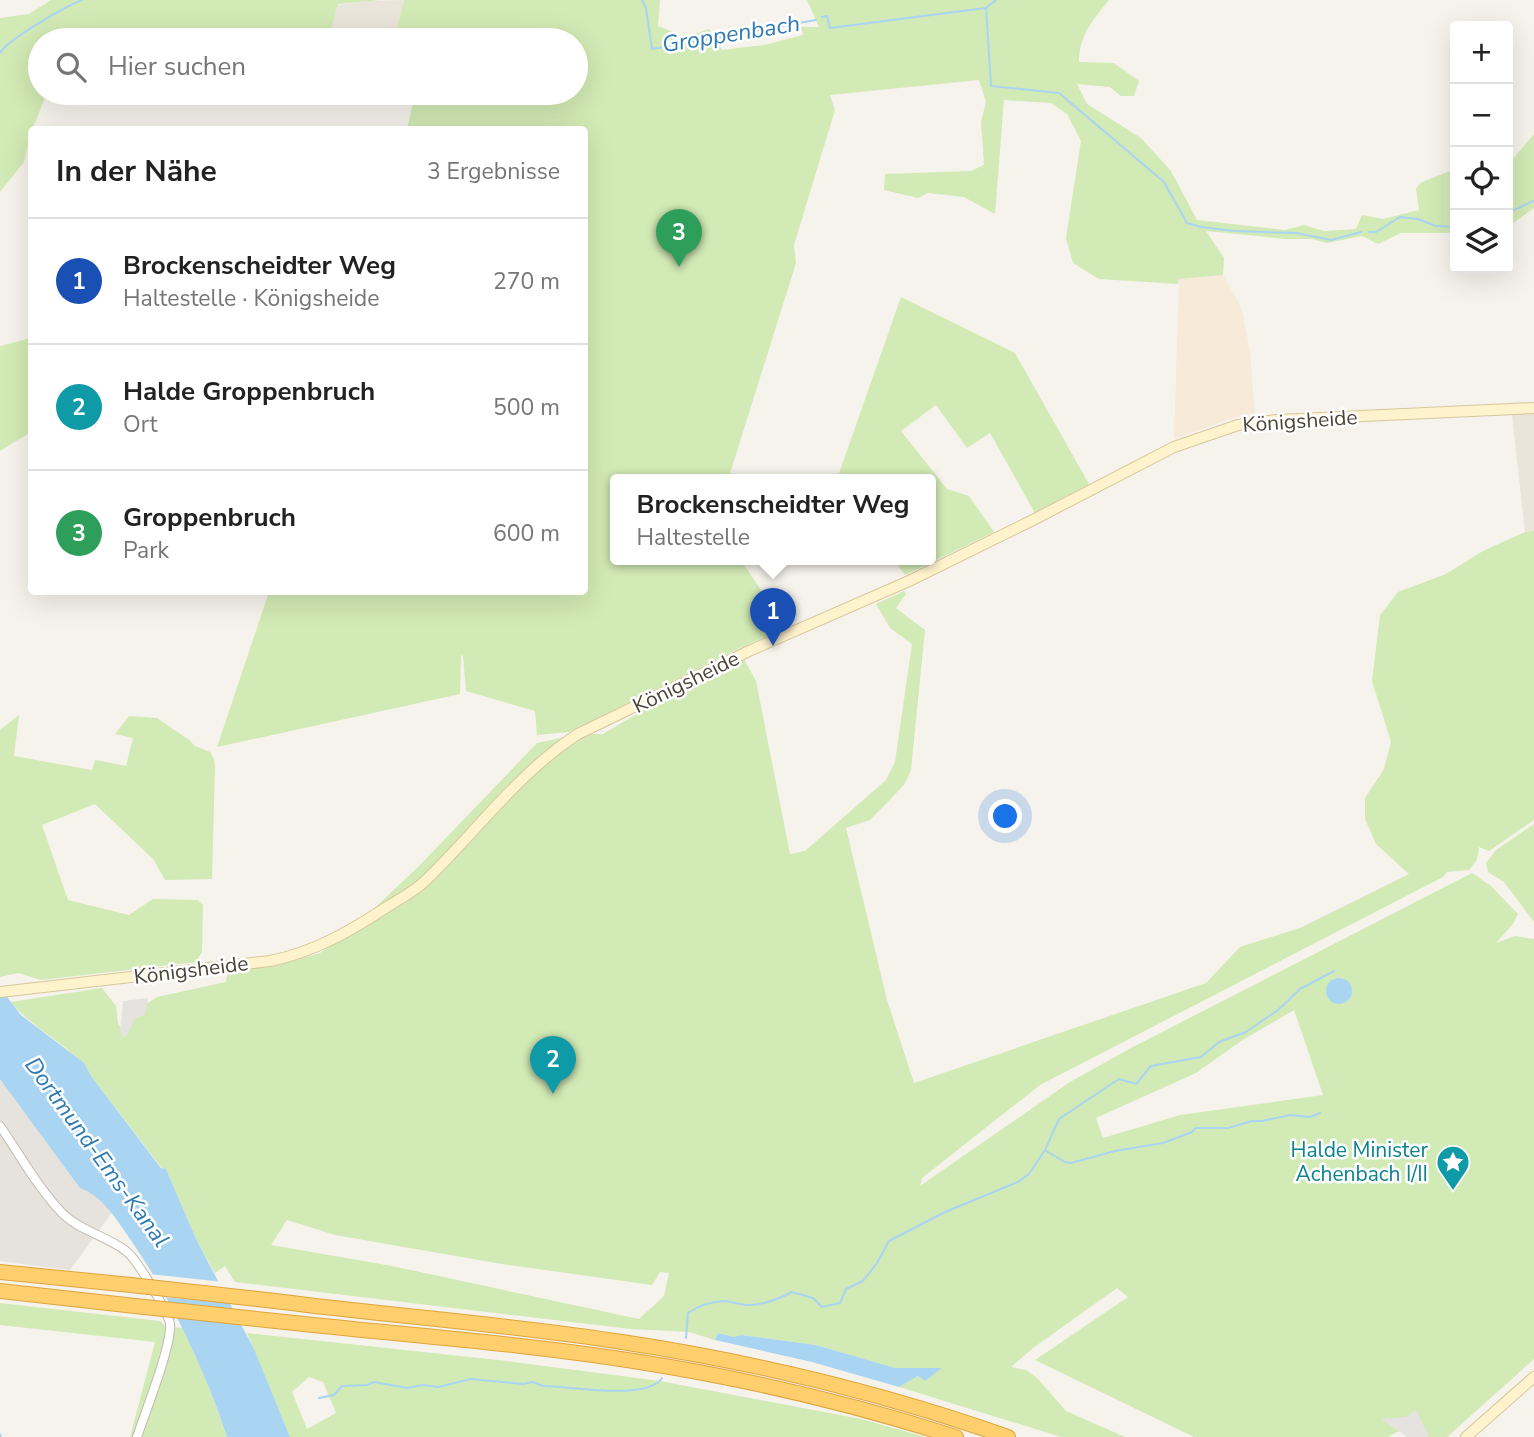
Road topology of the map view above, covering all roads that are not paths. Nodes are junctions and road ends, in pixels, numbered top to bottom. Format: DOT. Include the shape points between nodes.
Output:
graph roads {
  1 [pos="1534,408"];
  2 [pos="5,991"];
  3 [pos="0,1126"];
  4 [pos="0,1272"];
  5 [pos="0,1291"];
  6 [pos="1534,1377"];
  7 [pos="137,1437"];
  8 [pos="956,1437"];
  9 [pos="1008,1437"];
  10 [pos="1466,1437"];
  1 -- 2 [label="main road, Königsheide" via="1277,420 1207,433 909,581 749,651 578,734 527,774 423,884 316,948 270,961"];
  3 -- 7 [label="street" via="63,1214 131,1256 168,1315 166,1348"];
  4 -- 9 [label="highway, bridge" via="698,1354 862,1391"];
  5 -- 8 [label="highway, bridge" via="641,1362 811,1396"];
  6 -- 10 [label="main road"];
}
